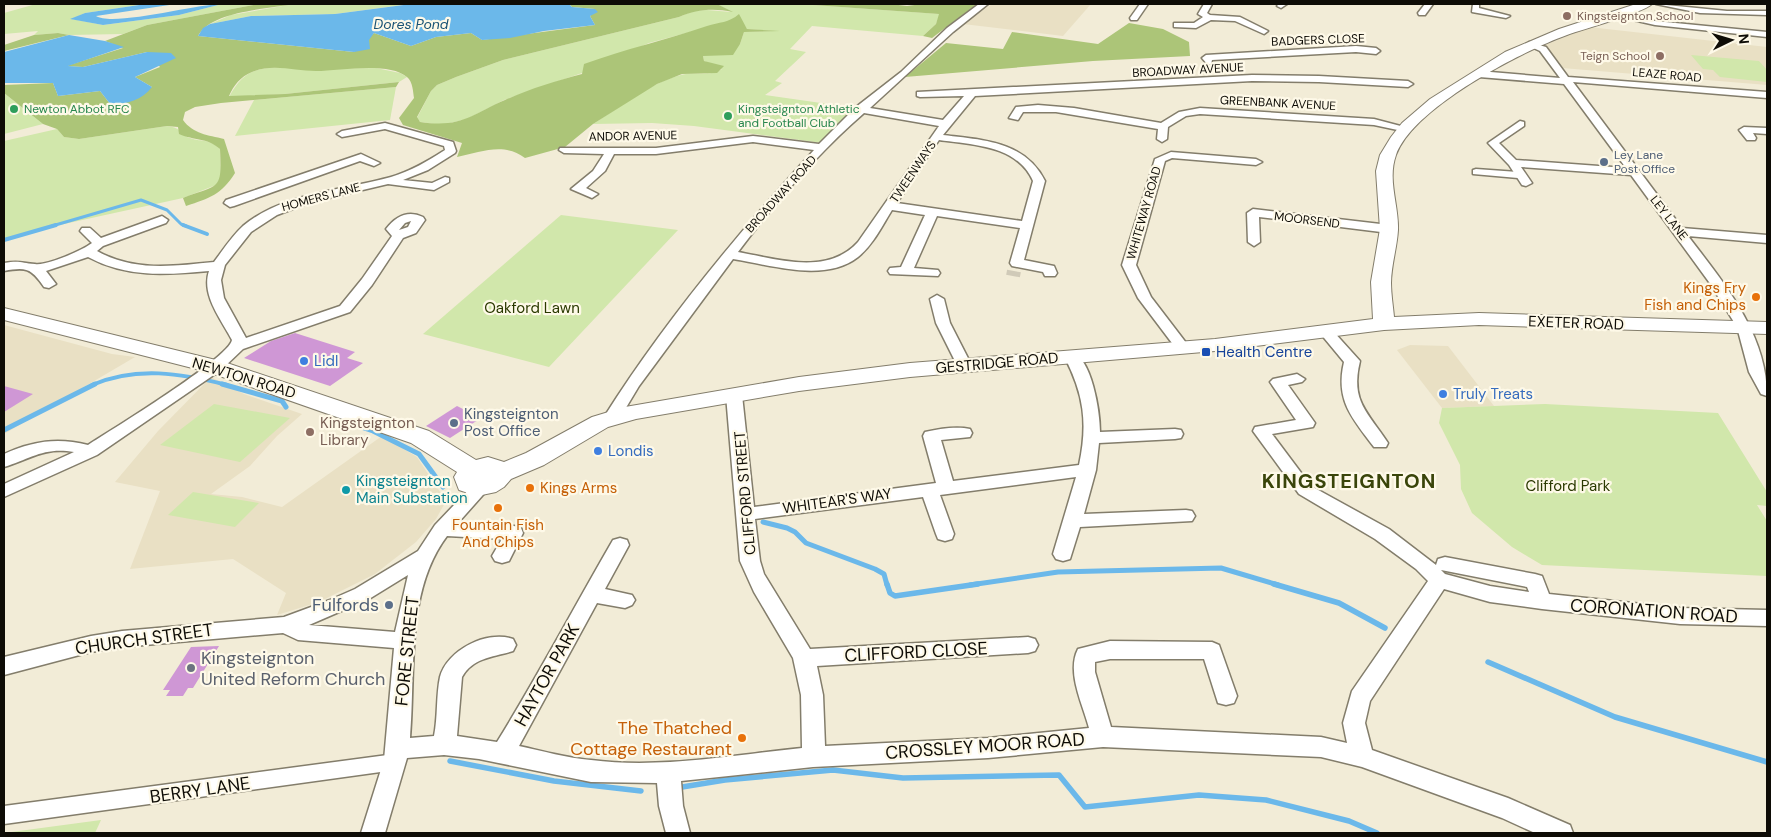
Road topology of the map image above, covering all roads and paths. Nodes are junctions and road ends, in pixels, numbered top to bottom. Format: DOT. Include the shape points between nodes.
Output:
graph roads {
  1 [pos="984,4"];
  2 [pos="1144,4"];
  3 [pos="1208,4"];
  4 [pos="1429,4"];
  5 [pos="1646,4"];
  6 [pos="1660,4"];
  7 [pos="1758,4"];
  8 [pos="1475,5"];
  9 [pos="1767,6"];
  10 [pos="1422,13"];
  11 [pos="1618,14"];
  12 [pos="1767,14"];
  13 [pos="1506,16"];
  14 [pos="1209,17"];
  15 [pos="1134,18"];
  16 [pos="1177,25"];
  17 [pos="1264,31"];
  18 [pos="1767,35"];
  19 [pos="1532,44"];
  20 [pos="1377,51"];
  21 [pos="1261,55"];
  22 [pos="1208,62"];
  23 [pos="1479,74"];
  24 [pos="1290,78"];
  25 [pos="1565,80"];
  26 [pos="1408,84"];
  27 [pos="1074,89"];
  28 [pos="920,94"];
  29 [pos="971,94"];
  30 [pos="1767,96"];
  31 [pos="860,109"];
  32 [pos="1086,113"];
  33 [pos="1014,118"];
  34 [pos="945,124"];
  35 [pos="1520,124"];
  36 [pos="1163,126"];
  37 [pos="1407,129"];
  38 [pos="1767,132"];
  39 [pos="342,134"];
  40 [pos="937,137"];
  41 [pos="1751,138"];
  42 [pos="1162,139"];
  43 [pos="822,148"];
  44 [pos="564,150"];
  45 [pos="610,151"];
  46 [pos="1256,162"];
  47 [pos="374,163"];
  48 [pos="1512,164"];
  49 [pos="1476,172"];
  50 [pos="1632,172"];
  51 [pos="1522,179"];
  52 [pos="293,180"];
  53 [pos="445,180"];
  54 [pos="386,181"];
  55 [pos="592,194"];
  56 [pos="315,197"];
  57 [pos="230,203"];
  58 [pos="889,206"];
  59 [pos="932,213"];
  60 [pos="162,220"];
  61 [pos="1027,225"];
  62 [pos="1389,229"];
  63 [pos="86,231"];
  64 [pos="1680,232"];
  65 [pos="399,235"];
  66 [pos="1767,239"];
  67 [pos="1254,242"];
  68 [pos="100,243"];
  69 [pos="88,252"];
  70 [pos="729,254"];
  71 [pos="106,263"];
  72 [pos="216,266"];
  73 [pos="4,267"];
  74 [pos="38,269"];
  75 [pos="933,272"];
  76 [pos="1050,273"];
  77 [pos="49,284"];
  78 [pos="937,299"];
  79 [pos="4,314"];
  80 [pos="1384,324"];
  81 [pos="1744,328"];
  82 [pos="1767,328"];
  83 [pos="1326,333"];
  84 [pos="238,346"];
  85 [pos="1183,348"];
  86 [pos="1071,356"];
  87 [pos="964,366"];
  88 [pos="210,370"];
  89 [pos="1297,379"];
  90 [pos="1767,391"];
  91 [pos="734,395"];
  92 [pos="612,417"];
  93 [pos="964,433"];
  94 [pos="1175,434"];
  95 [pos="1091,438"];
  96 [pos="1380,443"];
  97 [pos="91,451"];
  98 [pos="4,461"];
  99 [pos="1087,470"];
  100 [pos="485,477"];
  101 [pos="938,488"];
  102 [pos="4,491"];
  103 [pos="746,514"];
  104 [pos="1186,516"];
  105 [pos="1073,521"];
  106 [pos="444,529"];
  107 [pos="945,534"];
  108 [pos="620,545"];
  109 [pos="1063,554"];
  110 [pos="424,556"];
  111 [pos="502,556"];
  112 [pos="1442,572"];
  113 [pos="591,594"];
  114 [pos="625,600"];
  115 [pos="1767,618"];
  116 [pos="286,625"];
  117 [pos="406,641"];
  118 [pos="506,645"];
  119 [pos="1028,645"];
  120 [pos="804,658"];
  121 [pos="4,666"];
  122 [pos="1226,696"];
  123 [pos="1103,737"];
  124 [pos="444,745"];
  125 [pos="502,754"];
  126 [pos="396,756"];
  127 [pos="813,757"];
  128 [pos="1362,757"];
  129 [pos="668,772"];
  130 [pos="4,815"];
  131 [pos="373,833"];
  132 [pos="678,833"];
  133 [pos="1561,833"];
  1 -- 31 [label="street, BROADWAY ROAD"];
  2 -- 15 [label="street"];
  3 -- 14 [label="street" via="1202,14"];
  4 -- 10 [label="street"];
  5 -- 11 [label="main road"];
  6 -- 12 [label="street" via="1685,9"];
  7 -- 9 [label="street"];
  8 -- 13 [label="street" via="1475,10"];
  11 -- 18 [label="street" via="1655,23"];
  11 -- 19 [label="main road"];
  14 -- 16 [label="street" via="1196,26"];
  14 -- 17 [label="street" via="1238,19"];
  19 -- 23 [label="main road" via="1502,58"];
  19 -- 25 [label="street, LEY LANE" via="1543,49"];
  20 -- 21 [label="street, BADGERS CLOSE" via="1356,49"];
  21 -- 22 [label="street, BADGERS CLOSE" via="1206,58"];
  21 -- 24 [label="street, BADGERS CLOSE"];
  23 -- 25 [label="street, LEAZE ROAD"];
  23 -- 37 [label="main road" via="1436,101"];
  24 -- 26 [label="street, BROADWAY AVENUE"];
  24 -- 27 [label="street, BROADWAY AVENUE"];
  25 -- 30 [label="street, LEAZE ROAD"];
  25 -- 50 [label="street, LEY LANE"];
  27 -- 29 [label="street, BROADWAY AVENUE"];
  27 -- 32 [label="street" via="1083,92 1079,108"];
  28 -- 29 [label="street, BROADWAY AVENUE"];
  29 -- 34 [label="street"];
  31 -- 34 [label="street, TWEENWAYS"];
  31 -- 43 [label="street, BROADWAY ROAD"];
  32 -- 33 [label="street" via="1032,108 1020,109"];
  32 -- 36 [label="street"];
  34 -- 40 [label="street, TWEENWAYS"];
  35 -- 48 [label="street" via="1493,142"];
  36 -- 37 [label="street, GREENBANK AVENUE" via="1183,114 1200,111 1374,122"];
  36 -- 42 [label="street"];
  37 -- 62 [label="main road" via="1397,139 1385,162"];
  38 -- 41 [label="street" via="1744,130"];
  39 -- 54 [label="street, HOMERS LANE" via="385,126 449,144 451,150 442,158 413,173"];
  40 -- 58 [label="street, TWEENWAYS"];
  40 -- 61 [label="street, TWEENWAYS" via="993,146 1029,163 1036,170 1039,182"];
  43 -- 45 [label="street, ANDOR AVENUE" via="753,139 664,151"];
  43 -- 70 [label="street, BROADWAY ROAD"];
  44 -- 45 [label="street, ANDOR AVENUE"];
  45 -- 55 [label="street" via="607,162 597,174 577,190"];
  46 -- 85 [label="street, WHITEWAY ROAD" via="1171,155 1160,159 1128,265 1131,276"];
  47 -- 52 [label="street" via="361,157"];
  48 -- 50 [label="street"];
  48 -- 51 [label="street"];
  49 -- 51 [label="street"];
  50 -- 64 [label="street, LEY LANE"];
  52 -- 56 [label="street"];
  52 -- 57 [label="street"];
  53 -- 54 [label="street, HOMERS LANE" via="434,187"];
  54 -- 56 [label="street, HOMERS LANE"];
  56 -- 72 [label="street, HOMERS LANE" via="284,206 256,222 235,240"];
  58 -- 59 [label="street"];
  58 -- 70 [label="street, TWEENWAYS" via="859,248 837,264 807,266"];
  59 -- 61 [label="street"];
  59 -- 75 [label="street" via="900,271"];
  60 -- 68 [label="street" via="147,230"];
  61 -- 76 [label="street, TWEENWAYS" via="1014,274 1049,269"];
  62 -- 67 [label="street, MOORSEND" via="1253,213"];
  62 -- 80 [label="main road" via="1381,282"];
  63 -- 68 [label="street"];
  64 -- 66 [label="street"];
  64 -- 81 [label="street, LEY LANE"];
  65 -- 84 [label="street" via="345,309"];
  68 -- 69 [label="street"];
  69 -- 71 [label="street"];
  69 -- 74 [label="street"];
  70 -- 92 [label="street, BROADWAY ROAD"];
  71 -- 72 [label="street" via="128,270 157,271"];
  72 -- 84 [label="street" via="213,287 239,340"];
  73 -- 74 [label="street" via="19,264"];
  74 -- 77 [label="street"];
  78 -- 87 [label="street" via="943,323"];
  79 -- 88 [label="main road, NEWTON ROAD"];
  80 -- 81 [label="main road, EXETER ROAD" via="1479,319"];
  80 -- 83 [label="main road, GESTRIDGE ROAD"];
  81 -- 82 [label="main road, EXETER ROAD"];
  81 -- 90 [label="street, LEY LANE" via="1757,372"];
  83 -- 85 [label="main road, GESTRIDGE ROAD"];
  83 -- 96 [label="street" via="1352,361 1347,389 1352,406"];
  84 -- 88 [label="street"];
  85 -- 86 [label="main road, GESTRIDGE ROAD"];
  86 -- 87 [label="main road, GESTRIDGE ROAD"];
  86 -- 95 [label="street" via="1090,399"];
  87 -- 91 [label="main road, GESTRIDGE ROAD" via="871,374"];
  88 -- 97 [label="street"];
  88 -- 100 [label="main road, NEWTON ROAD" via="420,437"];
  89 -- 112 [label="street" via="1278,382 1306,422 1261,431 1305,490 1382,534 1423,564"];
  91 -- 92 [label="main road, GESTRIDGE ROAD"];
  91 -- 103 [label="street, CLIFFORD STREET"];
  92 -- 100 [label="main road, GESTRIDGE ROAD" via="535,459"];
  93 -- 101 [label="street" via="931,436"];
  94 -- 95 [label="street"];
  95 -- 99 [label="street"];
  97 -- 98 [label="street" via="70,444 30,447"];
  97 -- 102 [label="street"];
  99 -- 101 [label="street, WHITEAR'S WAY"];
  99 -- 105 [label="street"];
  100 -- 106 [label="street, FORE STREET"];
  101 -- 103 [label="street, WHITEAR'S WAY"];
  101 -- 107 [label="street"];
  103 -- 120 [label="street, CLIFFORD STREET" via="753,569"];
  104 -- 105 [label="street"];
  105 -- 109 [label="street"];
  106 -- 110 [label="street, FORE STREET"];
  106 -- 111 [label="street" via="514,533"];
  108 -- 113 [label="street, HAYTOR PARK"];
  110 -- 116 [label="street, CHURCH STREET" via="362,594"];
  110 -- 117 [label="street, FORE STREET" via="409,605"];
  112 -- 115 [label="street, CORONATION ROAD" via="1490,594 1680,616"];
  112 -- 128 [label="street" via="1360,698 1354,723"];
  113 -- 114 [label="street"];
  113 -- 125 [label="street, HAYTOR PARK" via="534,704"];
  116 -- 117 [label="street, CHURCH STREET" via="298,632"];
  116 -- 121 [label="street, CHURCH STREET" via="122,639"];
  117 -- 126 [label="street, FORE STREET"];
  118 -- 124 [label="street" via="480,649 458,664 451,677"];
  119 -- 120 [label="street, CLIFFORD CLOSE"];
  120 -- 127 [label="street, CLIFFORD STREET" via="813,694"];
  122 -- 123 [label="street" via="1212,652 1110,650 1085,655 1084,672"];
  123 -- 127 [label="street, CROSSLEY MOOR ROAD" via="988,748"];
  123 -- 128 [label="street, CROSSLEY MOOR ROAD" via="1321,747"];
  124 -- 125 [label="street, CROSSLEY MOOR ROAD"];
  124 -- 126 [label="street, CROSSLEY MOOR ROAD"];
  125 -- 129 [label="street, CROSSLEY MOOR ROAD" via="591,771"];
  126 -- 130 [label="street, BERRY LANE"];
  126 -- 131 [label="street, FORE STREET"];
  127 -- 129 [label="street, CROSSLEY MOOR ROAD"];
  128 -- 133 [label="street, CROSSLEY MOOR ROAD" via="1508,809"];
  129 -- 132 [label="street" via="671,806"];
}
